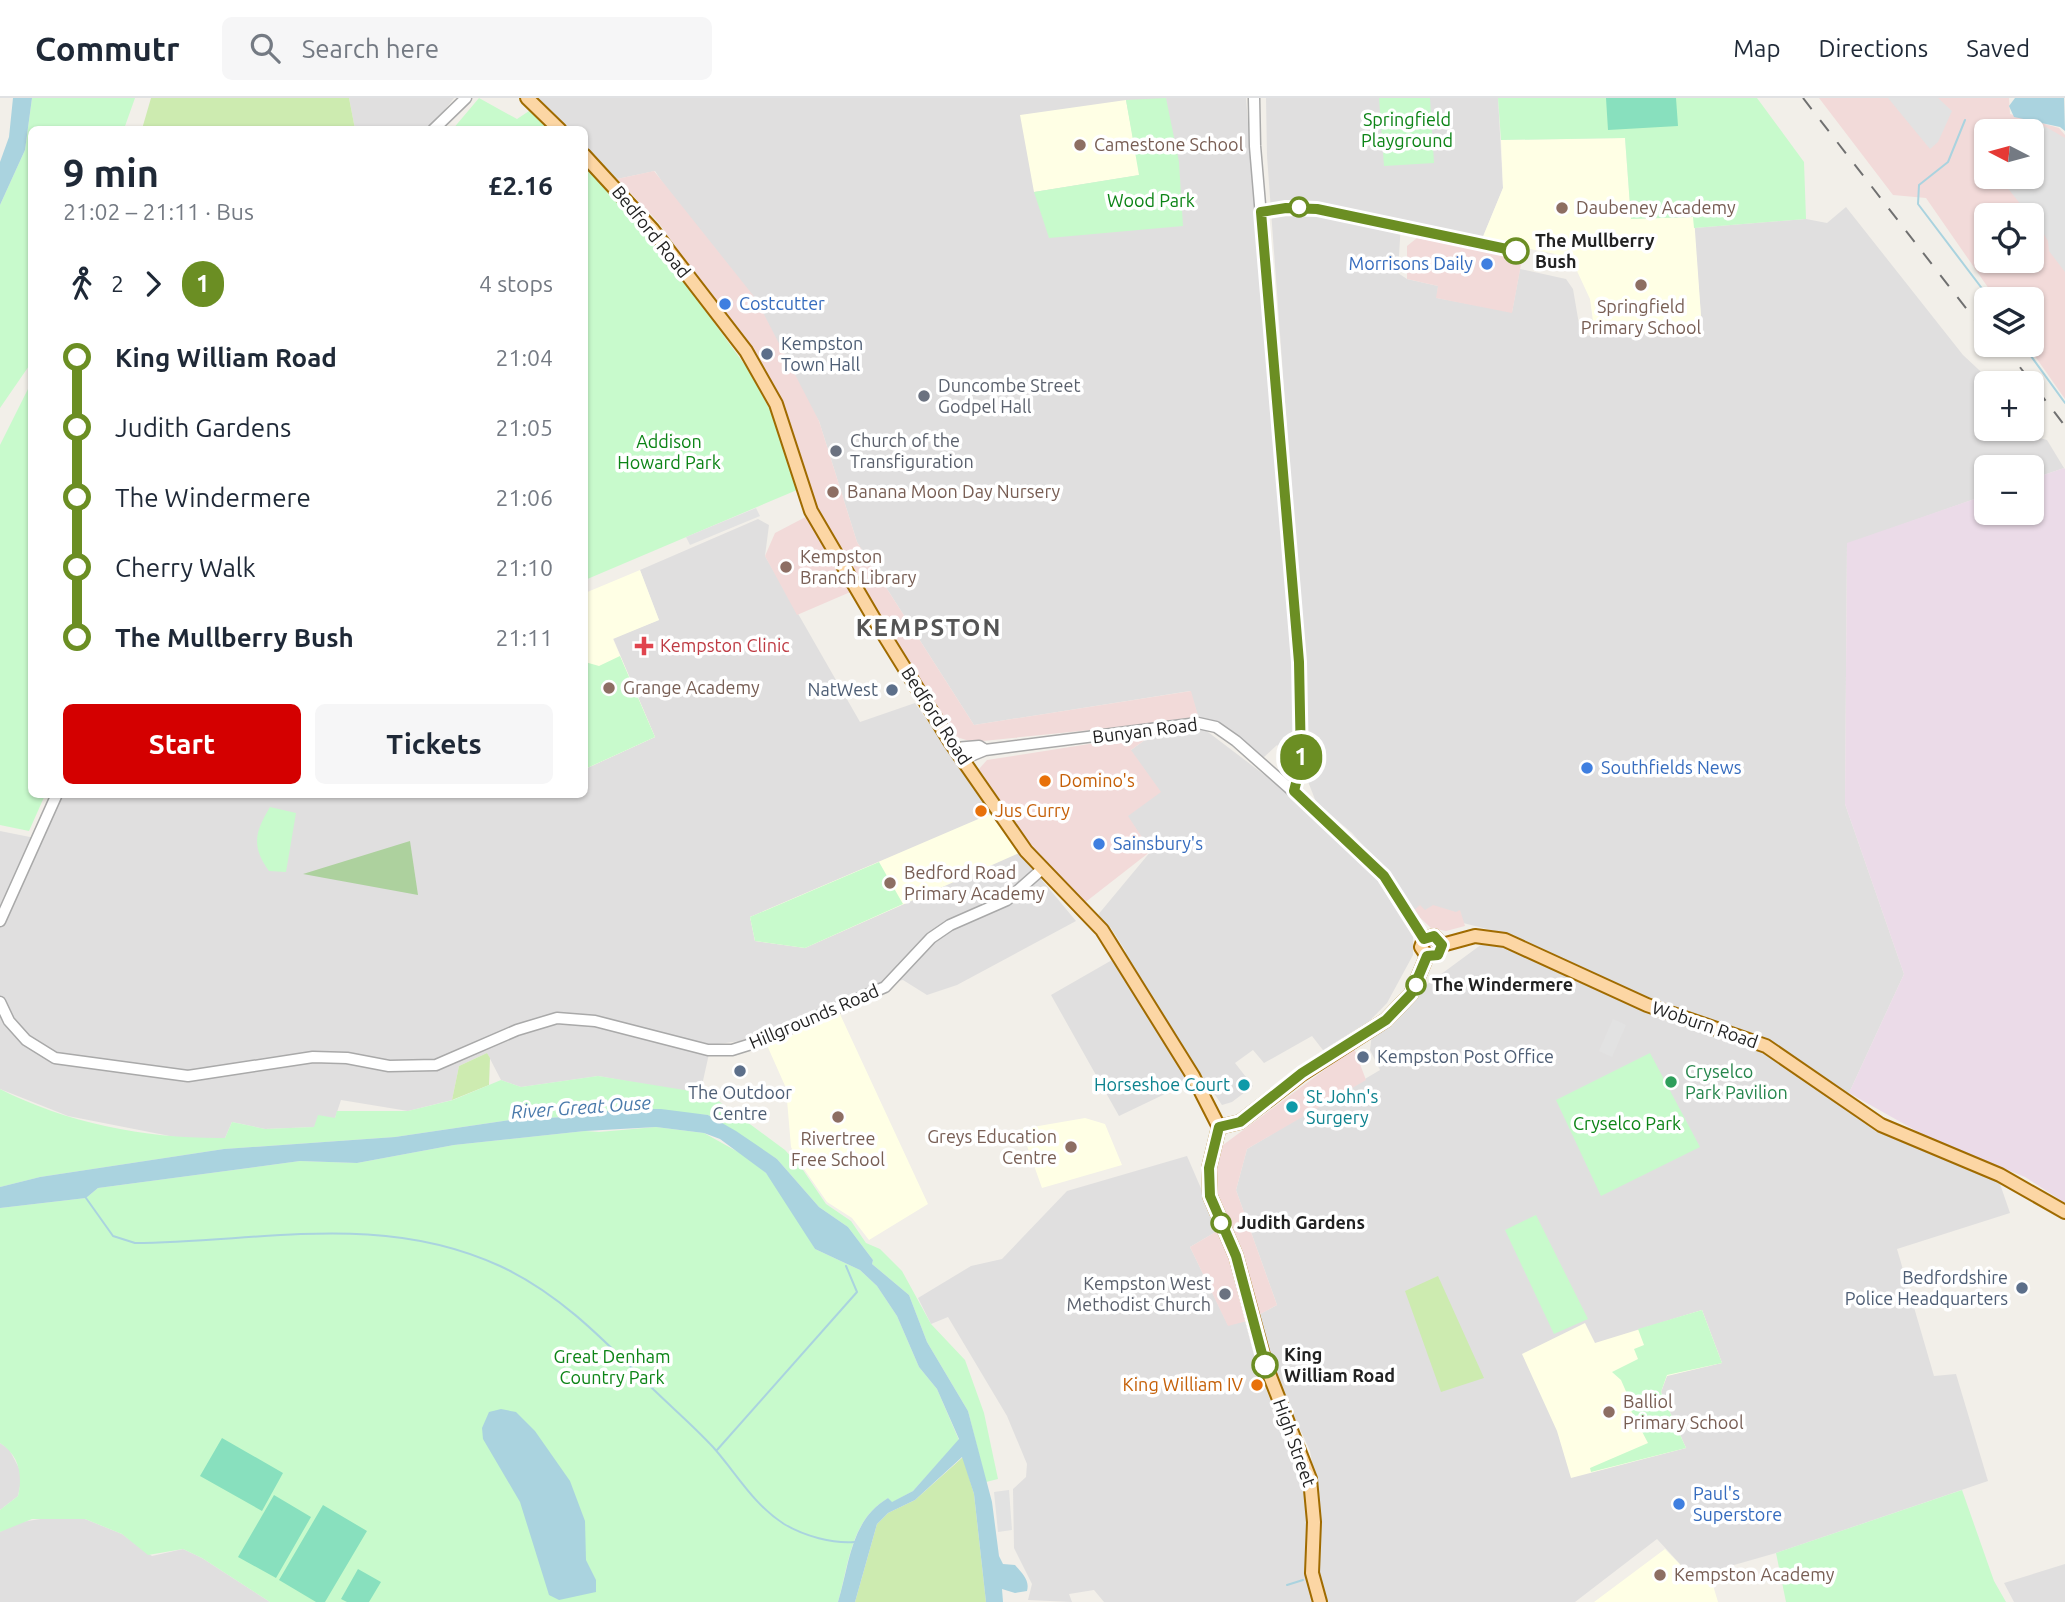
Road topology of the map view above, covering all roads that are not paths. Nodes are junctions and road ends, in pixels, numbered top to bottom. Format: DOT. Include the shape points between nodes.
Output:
graph roads {
  1 [pos="466,98"];
  2 [pos="527,98"];
  3 [pos="1254,98"];
  4 [pos="437,126"];
  5 [pos="556,126"];
  6 [pos="588,159"];
  7 [pos="959,753"];
  8 [pos="1294,791"];
  9 [pos="55,798"];
  10 [pos="1041,870"];
  11 [pos="0,921"];
  12 [pos="1424,939"];
  13 [pos="1442,945"];
  14 [pos="1427,956"];
  15 [pos="0,1002"];
  16 [pos="1219,1127"];
  17 [pos="2065,1212"];
  18 [pos="1320,1602"];
  1 -- 4 [label="street"];
  2 -- 5 [label="main road"];
  3 -- 8 [label="street" via="1299,662 1301,763"];
  6 -- 7 [label="main road, Bedford Road" via="652,229 757,369 776,404 815,520"];
  7 -- 8 [label="street, Bunyan Road" via="1207,724 1236,741"];
  7 -- 10 [label="main road, Bedford Road"];
  8 -- 12 [label="street, Bunyan Road" via="1384,876"];
  9 -- 11 [label="street"];
  10 -- 15 [label="street, Hillgrounds Road" via="1007,900 931,938 885,987 732,1050 708,1051 595,1021 557,1018 524,1027 436,1065 388,1066 313,1057 188,1076 55,1058 26,1040"];
  10 -- 16 [label="main road, Bedford Road" via="1101,930 1206,1098"];
  12 -- 13 [label="main road" via="1434,936"];
  12 -- 14 [label="main road" via="1421,947"];
  13 -- 14 [label="main road" via="1438,955"];
  13 -- 17 [label="main road, Woburn Road" via="1475,936 1505,940 1647,1005 1766,1046 1881,1125 2000,1175"];
  14 -- 16 [label="main road" via="1411,994 1386,1020 1302,1073 1240,1122"];
  16 -- 18 [label="main road, High Street" via="1209,1168 1210,1196 1236,1256 1266,1366 1308,1472 1313,1496 1314,1581"];
}
